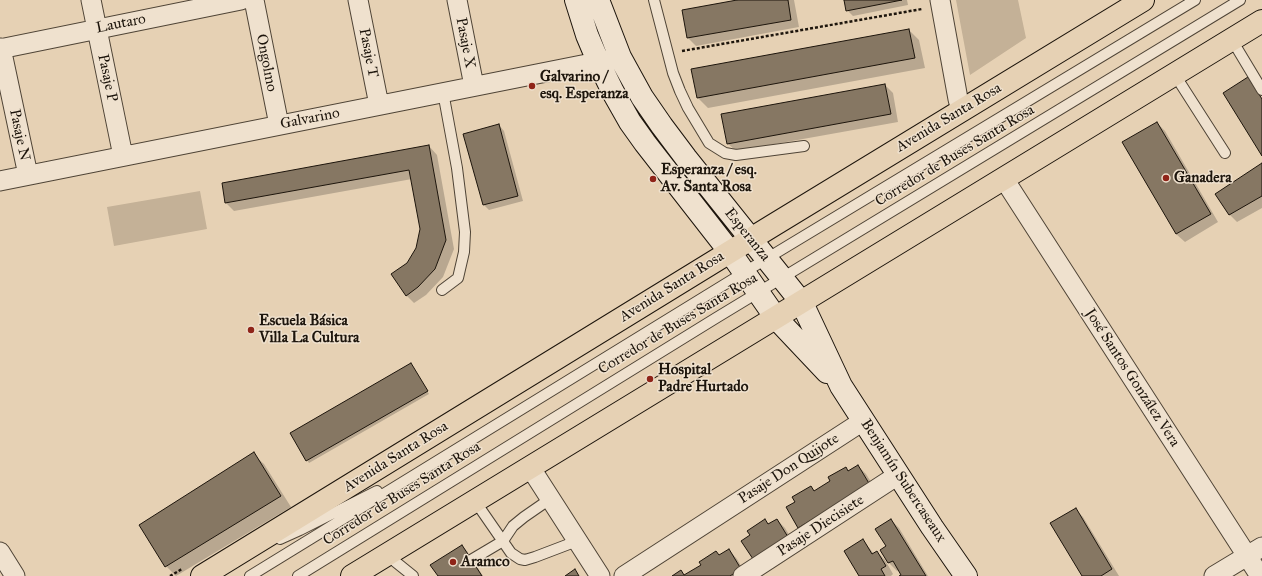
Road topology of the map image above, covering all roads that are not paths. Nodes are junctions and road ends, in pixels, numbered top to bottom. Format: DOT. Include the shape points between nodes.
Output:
graph roads {
  1 [pos="91,0"];
  2 [pos="241,0"];
  3 [pos="254,0"];
  4 [pos="358,0"];
  5 [pos="457,0"];
  6 [pos="576,0"];
  7 [pos="598,0"];
  8 [pos="654,0"];
  9 [pos="1143,0"];
  10 [pos="1195,0"];
  11 [pos="1240,0"];
  12 [pos="934,4"];
  13 [pos="1262,21"];
  14 [pos="97,29"];
  15 [pos="1232,40"];
  16 [pos="1,48"];
  17 [pos="620,57"];
  18 [pos="598,61"];
  19 [pos="1175,75"];
  20 [pos="474,86"];
  21 [pos="1262,90"];
  22 [pos="444,92"];
  23 [pos="379,105"];
  24 [pos="961,111"];
  25 [pos="279,125"];
  26 [pos="804,146"];
  27 [pos="1225,153"];
  28 [pos="123,156"];
  29 [pos="28,176"];
  30 [pos="1004,179"];
  31 [pos="0,181"];
  32 [pos="750,239"];
  33 [pos="730,252"];
  34 [pos="766,258"];
  35 [pos="744,272"];
  36 [pos="782,279"];
  37 [pos="442,290"];
  38 [pos="758,293"];
  39 [pos="802,303"];
  40 [pos="776,318"];
  41 [pos="840,386"];
  42 [pos="863,421"];
  43 [pos="429,466"];
  44 [pos="530,468"];
  45 [pos="898,475"];
  46 [pos="550,499"];
  47 [pos="475,501"];
  48 [pos="577,540"];
  49 [pos="503,541"];
  50 [pos="0,552"];
  51 [pos="1255,552"];
  52 [pos="387,555"];
  53 [pos="233,557"];
  54 [pos="471,560"];
  55 [pos="15,576"];
  56 [pos="202,576"];
  57 [pos="250,576"];
  58 [pos="298,576"];
  59 [pos="352,576"];
  60 [pos="413,576"];
  61 [pos="600,576"];
  62 [pos="624,576"];
  63 [pos="743,576"];
  64 [pos="966,576"];
  65 [pos="1214,576"];
  66 [pos="1260,576"];
  1 -- 14 [label="street, Pasaje P"];
  2 -- 14 [label="street, Lautaro"];
  3 -- 25 [label="street, Ongolmo"];
  4 -- 23 [label="street, Pasaje T"];
  5 -- 20 [label="street, Pasaje X"];
  6 -- 18 [label="street, Esperanza"];
  7 -- 17 [label="street, Esperanza"];
  8 -- 26 [label="lane" via="680,91 704,137 710,143 725,153 736,155"];
  9 -- 24 [label="main road, Avenida Santa Rosa"];
  10 -- 34 [label="lane, Corredor de Buses Santa Rosa"];
  11 -- 36 [label="lane, Corredor de Buses Santa Rosa"];
  12 -- 24 [label="street"];
  13 -- 15 [label="main road"];
  14 -- 16 [label="street, Lautaro"];
  14 -- 28 [label="street, Pasaje P"];
  15 -- 19 [label="main road"];
  15 -- 21 [label="lane"];
  16 -- 29 [label="street, Pasaje N"];
  17 -- 18 [label="street, Galvarino"];
  17 -- 32 [label="street, Esperanza" via="642,97 662,126"];
  18 -- 20 [label="street, Galvarino"];
  18 -- 33 [label="street, Esperanza" via="613,92 645,143"];
  19 -- 27 [label="lane"];
  19 -- 30 [label="main road"];
  20 -- 22 [label="street, Galvarino"];
  22 -- 23 [label="street, Galvarino"];
  22 -- 37 [label="lane" via="465,232 464,252 458,278"];
  23 -- 25 [label="street, Galvarino"];
  24 -- 32 [label="main road, Avenida Santa Rosa"];
  25 -- 28 [label="street, Galvarino"];
  28 -- 29 [label="street, Galvarino"];
  29 -- 31 [label="street, Galvarino"];
  30 -- 39 [label="main road"];
  30 -- 51 [label="street, José Santos González Vera"];
  32 -- 33 [label="main road, Avenida Santa Rosa"];
  32 -- 34 [label="street, Esperanza"];
  33 -- 35 [label="street, Esperanza"];
  33 -- 53 [label="main road, Avenida Santa Rosa"];
  34 -- 35 [label="lane, Corredor de Buses Santa Rosa"];
  34 -- 36 [label="street, Esperanza"];
  35 -- 38 [label="street, Esperanza"];
  35 -- 43 [label="lane, Corredor de Buses Santa Rosa"];
  36 -- 38 [label="lane, Corredor de Buses Santa Rosa"];
  36 -- 39 [label="street, Esperanza"];
  38 -- 40 [label="street, Esperanza"];
  38 -- 58 [label="lane, Corredor de Buses Santa Rosa"];
  39 -- 40 [label="main road"];
  39 -- 41 [label="street, Benjamín Subercaseaux"];
  40 -- 41 [label="street, Benjamín Subercaseaux"];
  40 -- 44 [label="main road"];
  41 -- 42 [label="street, Benjamín Subercaseaux"];
  42 -- 45 [label="street, Benjamín Subercaseaux"];
  42 -- 62 [label="street, Pasaje Don Quijote"];
  43 -- 53 [label="lane" via="300,530"];
  43 -- 57 [label="lane, Corredor de Buses Santa Rosa"];
  44 -- 46 [label="street"];
  44 -- 47 [label="main road"];
  45 -- 63 [label="street, Pasaje Diecisiete"];
  45 -- 64 [label="street, Benjamín Subercaseaux"];
  46 -- 48 [label="street"];
  46 -- 49 [label="lane" via="513,526"];
  47 -- 49 [label="lane"];
  47 -- 52 [label="main road"];
  48 -- 49 [label="lane" via="525,560 511,553"];
  48 -- 61 [label="street"];
  49 -- 54 [label="lane"];
  50 -- 55 [label="street"];
  51 -- 65 [label="street"];
  51 -- 66 [label="street, José Santos González Vera"];
  52 -- 59 [label="main road"];
  52 -- 60 [label="lane"];
  53 -- 56 [label="main road, Avenida Santa Rosa"];
}
